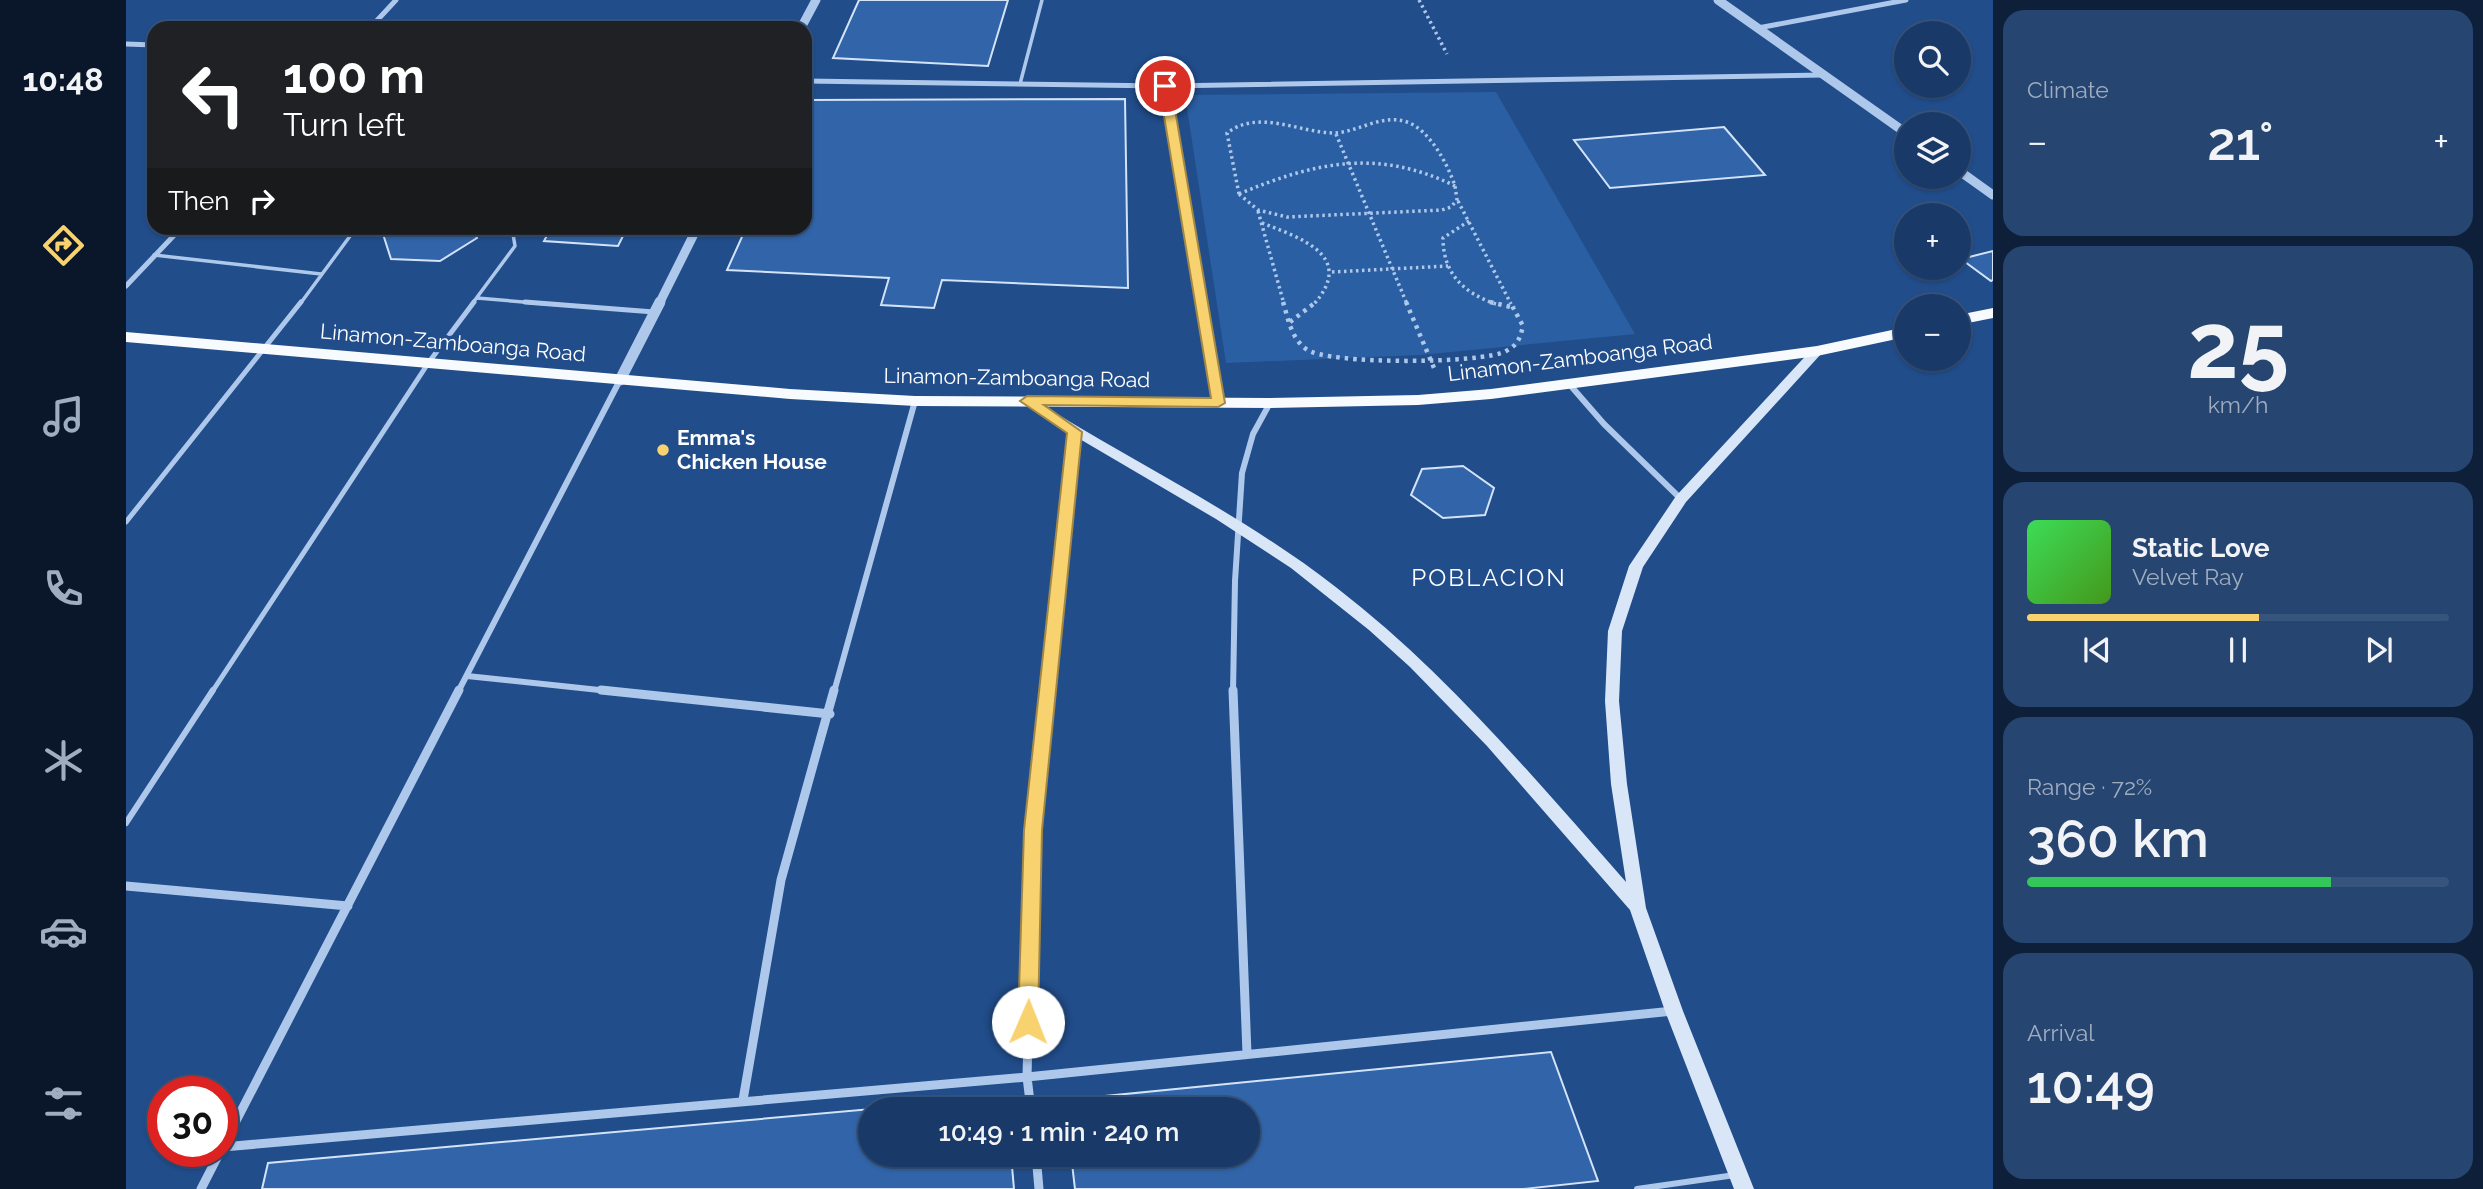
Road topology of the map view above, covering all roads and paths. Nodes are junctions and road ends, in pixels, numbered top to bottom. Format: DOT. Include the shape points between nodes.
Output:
graph roads {
  1 [pos="396,0"];
  2 [pos="816,0"];
  3 [pos="1042,0"];
  4 [pos="1419,0"];
  5 [pos="1718,0"];
  6 [pos="1906,0"];
  7 [pos="376,21"];
  8 [pos="805,21"];
  9 [pos="1758,28"];
  10 [pos="126,44"];
  11 [pos="147,45"];
  12 [pos="1824,75"];
  13 [pos="812,81"];
  14 [pos="1462,82"];
  15 [pos="1020,84"];
  16 [pos="1165,86"];
  17 [pos="1894,125"];
  18 [pos="1336,133"];
  19 [pos="1348,163"];
  20 [pos="1971,179"];
  21 [pos="1456,187"];
  22 [pos="1239,194"];
  23 [pos="1993,195"];
  24 [pos="1457,200"];
  25 [pos="1258,210"];
  26 [pos="1369,214"];
  27 [pos="1469,221"];
  28 [pos="1261,223"];
  29 [pos="174,235"];
  30 [pos="351,235"];
  31 [pos="513,235"];
  32 [pos="693,235"];
  33 [pos="153,255"];
  34 [pos="1448,266"];
  35 [pos="1392,268"];
  36 [pos="1332,272"];
  37 [pos="321,274"];
  38 [pos="126,286"];
  39 [pos="477,298"];
  40 [pos="1515,308"];
  41 [pos="654,312"];
  42 [pos="1993,313"];
  43 [pos="1971,317"];
  44 [pos="1290,323"];
  45 [pos="1894,335"];
  46 [pos="126,337"];
  47 [pos="264,351"];
  48 [pos="1816,351"];
  49 [pos="1430,358"];
  50 [pos="429,362"];
  51 [pos="620,380"];
  52 [pos="1570,385"];
  53 [pos="1447,398"];
  54 [pos="915,401"];
  55 [pos="1027,401"];
  56 [pos="1218,403"];
  57 [pos="1270,403"];
  58 [pos="1074,432"];
  59 [pos="1681,499"];
  60 [pos="126,522"];
  61 [pos="1238,527"];
  62 [pos="467,676"];
  63 [pos="830,714"];
  64 [pos="126,823"];
  65 [pos="126,886"];
  66 [pos="348,906"];
  67 [pos="1638,908"];
  68 [pos="1674,1011"];
  69 [pos="1247,1054"];
  70 [pos="1027,1077"];
  71 [pos="1029,1097"];
  72 [pos="743,1100"];
  73 [pos="238,1118"];
  74 [pos="238,1147"];
  75 [pos="213,1167"];
  76 [pos="1036,1167"];
  77 [pos="1741,1182"];
  78 [pos="201,1189"];
  79 [pos="1039,1189"];
  80 [pos="1637,1189"];
  1 -- 7 [label="street"];
  2 -- 8 [label="street"];
  3 -- 15 [label="lane"];
  4 -- 14 [label="path"];
  5 -- 9 [label="street"];
  6 -- 9 [label="street"];
  9 -- 12 [label="street"];
  10 -- 11 [label="street"];
  12 -- 14 [label="street"];
  12 -- 17 [label="street"];
  13 -- 15 [label="street"];
  14 -- 16 [label="street"];
  15 -- 16 [label="street"];
  16 -- 56 [label="street"];
  18 -- 19 [label="path"];
  18 -- 21 [label="path" via="1378,122 1406,121 1426,135"];
  18 -- 22 [label="path" via="1256,122 1233,126 1227,139"];
  19 -- 21 [label="path" via="1404,167"];
  19 -- 22 [label="path" via="1304,169"];
  19 -- 26 [label="path"];
  20 -- 23 [label="street"];
  21 -- 24 [label="path"];
  22 -- 25 [label="path"];
  24 -- 26 [label="path" via="1451,208"];
  24 -- 27 [label="path"];
  25 -- 26 [label="path" via="1287,216"];
  25 -- 28 [label="path"];
  26 -- 35 [label="path"];
  27 -- 34 [label="path" via="1443,238"];
  27 -- 40 [label="path"];
  28 -- 36 [label="path" via="1309,242"];
  28 -- 44 [label="path"];
  29 -- 33 [label="street"];
  30 -- 37 [label="lane"];
  31 -- 39 [label="lane" via="515,246"];
  32 -- 41 [label="street"];
  33 -- 37 [label="lane"];
  33 -- 38 [label="street"];
  34 -- 35 [label="path"];
  34 -- 40 [label="path" via="1459,286 1472,296"];
  35 -- 36 [label="path"];
  35 -- 49 [label="path"];
  36 -- 44 [label="path" via="1323,298"];
  37 -- 47 [label="lane"];
  39 -- 41 [label="lane"];
  39 -- 50 [label="lane"];
  40 -- 49 [label="path" via="1523,334 1504,354"];
  41 -- 51 [label="street"];
  42 -- 43 [label="highway"];
  44 -- 49 [label="path" via="1297,342 1328,359"];
  45 -- 48 [label="highway, Linamon-Zamboanga Road"];
  46 -- 47 [label="highway, Linamon-Zamboanga Road"];
  47 -- 50 [label="highway, Linamon-Zamboanga Road"];
  47 -- 60 [label="lane"];
  48 -- 52 [label="highway, Linamon-Zamboanga Road"];
  48 -- 59 [label="main road"];
  49 -- 53 [label="path"];
  50 -- 51 [label="highway, Linamon-Zamboanga Road"];
  50 -- 64 [label="lane"];
  51 -- 54 [label="highway, Linamon-Zamboanga Road"];
  51 -- 62 [label="street"];
  52 -- 53 [label="highway, Linamon-Zamboanga Road"];
  52 -- 59 [label="street"];
  53 -- 57 [label="highway, Linamon-Zamboanga Road"];
  54 -- 55 [label="highway, Linamon-Zamboanga Road"];
  54 -- 63 [label="street"];
  55 -- 56 [label="highway, Linamon-Zamboanga Road"];
  55 -- 58 [label="main road"];
  56 -- 57 [label="highway, Linamon-Zamboanga Road"];
  57 -- 61 [label="street" via="1242,473"];
  58 -- 61 [label="main road"];
  58 -- 70 [label="street" via="1033,830"];
  59 -- 67 [label="main road" via="1636,566 1615,631 1612,701"];
  61 -- 67 [label="main road" via="1332,591 1403,650 1499,750"];
  61 -- 69 [label="street" via="1233,726"];
  62 -- 63 [label="street"];
  62 -- 66 [label="street"];
  63 -- 72 [label="street" via="782,880"];
  65 -- 66 [label="street"];
  66 -- 73 [label="street"];
  67 -- 68 [label="main road"];
  68 -- 69 [label="street"];
  68 -- 77 [label="main road"];
  69 -- 70 [label="street"];
  70 -- 71 [label="street"];
  70 -- 72 [label="street"];
  72 -- 74 [label="street"];
  75 -- 78 [label="street"];
  76 -- 79 [label="street"];
  77 -- 80 [label="lane"];
}
